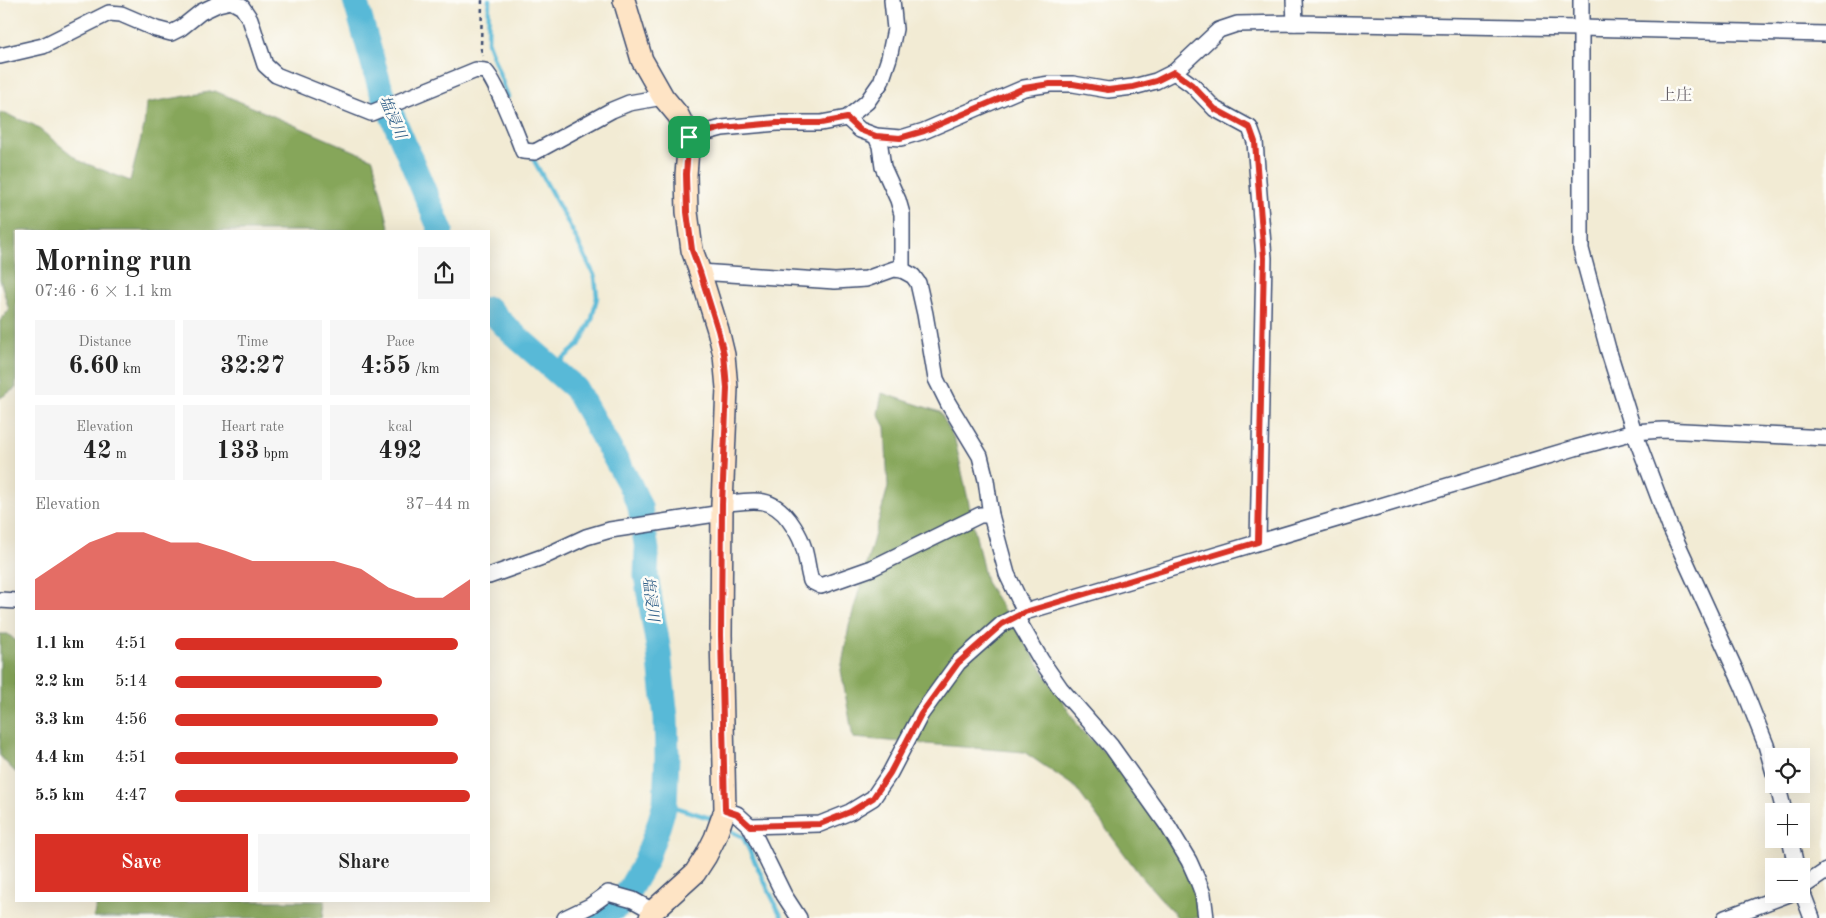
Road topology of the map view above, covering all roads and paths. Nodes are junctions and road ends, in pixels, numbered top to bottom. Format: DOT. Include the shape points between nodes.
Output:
graph roads {
  1 [pos="482,0"];
  2 [pos="624,0"];
  3 [pos="892,0"];
  4 [pos="1294,0"];
  5 [pos="1581,0"];
  6 [pos="1295,23"];
  7 [pos="1580,28"];
  8 [pos="1826,34"];
  9 [pos="0,56"];
  10 [pos="485,72"];
  11 [pos="1174,72"];
  12 [pos="663,97"];
  13 [pos="847,118"];
  14 [pos="876,136"];
  15 [pos="689,137"];
  16 [pos="902,270"];
  17 [pos="700,272"];
  18 [pos="1634,432"];
  19 [pos="1826,438"];
  20 [pos="722,508"];
  21 [pos="991,515"];
  22 [pos="1258,542"];
  23 [pos="490,576"];
  24 [pos="0,600"];
  25 [pos="15,601"];
  26 [pos="1021,614"];
  27 [pos="1767,748"];
  28 [pos="721,820"];
  29 [pos="750,826"];
  30 [pos="1826,871"];
  31 [pos="1810,882"];
  32 [pos="1766,903"];
  33 [pos="1806,903"];
  34 [pos="652,915"];
  35 [pos="564,918"];
  36 [pos="799,918"];
  37 [pos="1206,918"];
  38 [pos="1725,918"];
  39 [pos="1812,918"];
  1 -- 10 [label="path" via="481,49"];
  2 -- 12 [label="main road" via="642,60"];
  3 -- 13 [label="street" via="896,29 880,82 866,102"];
  4 -- 6 [label="street"];
  5 -- 7 [label="street"];
  6 -- 7 [label="street"];
  6 -- 11 [label="street" via="1237,24 1220,30"];
  7 -- 8 [label="street"];
  7 -- 18 [label="street" via="1582,249"];
  9 -- 10 [label="street" via="43,46 110,13 171,33 201,12 231,2 242,6 250,19 265,65 276,75 371,114 476,70"];
  10 -- 12 [label="street" via="496,88 523,151 535,152 629,103"];
  11 -- 14 [label="street" via="1156,81 1108,90 1073,84 1024,88 924,131 900,138"];
  11 -- 22 [label="street" via="1215,109 1250,128 1255,142 1264,258"];
  12 -- 15 [label="main road" via="678,115"];
  13 -- 14 [label="street" via="860,130"];
  13 -- 15 [label="street" via="821,123 722,128"];
  14 -- 16 [label="street" via="883,168 902,214"];
  15 -- 17 [label="main road" via="687,212 692,250"];
  16 -- 17 [label="street" via="894,268 866,279 836,281"];
  16 -- 21 [label="street" via="918,283 936,379 980,456"];
  17 -- 20 [label="main road" via="718,330 727,388"];
  18 -- 19 [label="street" via="1663,430"];
  18 -- 22 [label="street"];
  18 -- 27 [label="street" via="1670,526 1743,687"];
  20 -- 21 [label="street" via="755,501 770,502 781,509 803,544 811,581 821,586 872,568 980,515"];
  20 -- 23 [label="street" via="586,537"];
  20 -- 28 [label="main road"];
  21 -- 26 [label="street"];
  22 -- 26 [label="street"];
  24 -- 25 [label="street"];
  26 -- 29 [label="street" via="984,638 958,663 921,714 873,798 820,824"];
  26 -- 37 [label="street" via="1041,660 1061,689 1111,746 1189,860 1203,894"];
  28 -- 29 [label="street" via="737,814"];
  28 -- 34 [label="main road" via="706,856 694,873"];
  29 -- 36 [label="street"];
  30 -- 31 [label="street"];
  32 -- 38 [label="street"];
  33 -- 39 [label="street"];
  34 -- 35 [label="street" via="633,900 608,893"];
}
